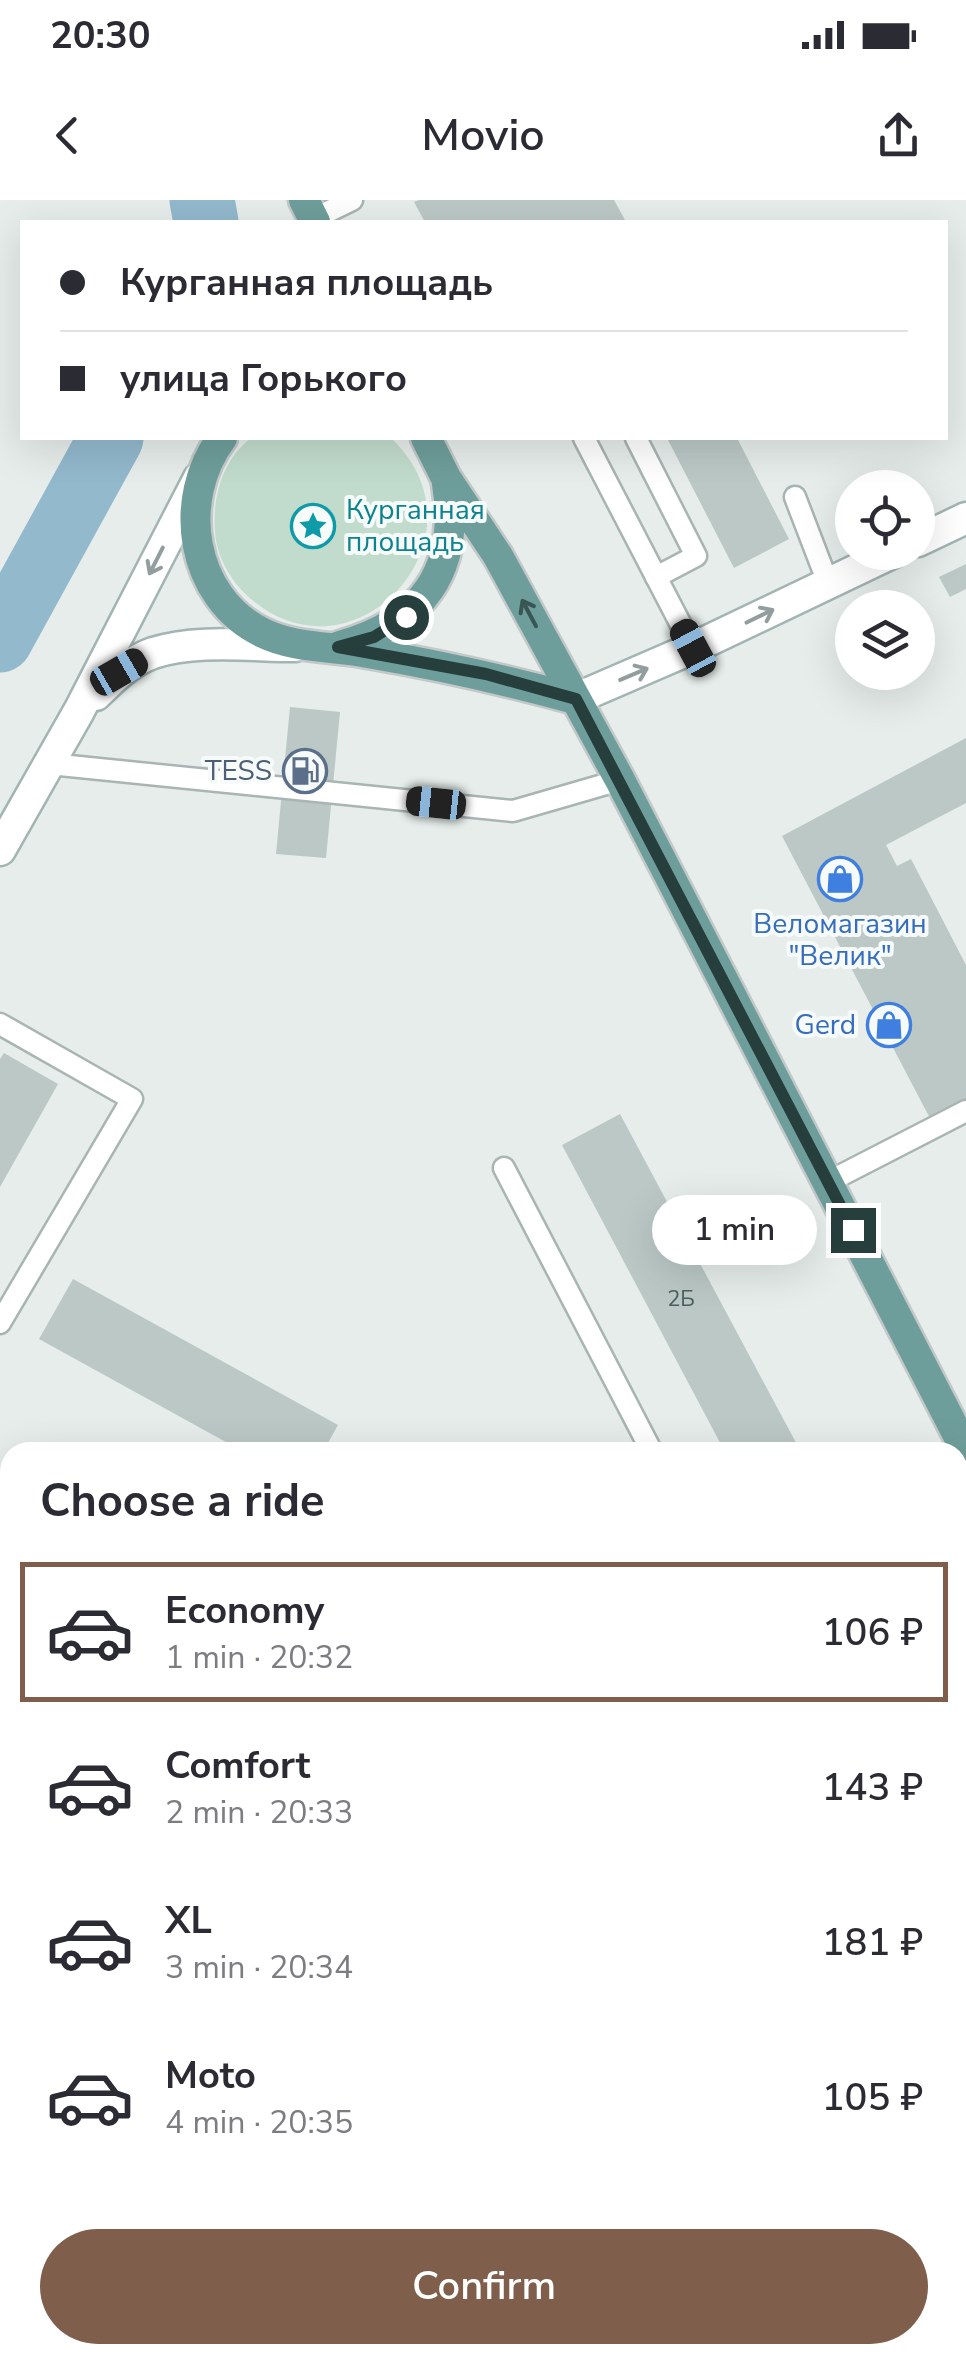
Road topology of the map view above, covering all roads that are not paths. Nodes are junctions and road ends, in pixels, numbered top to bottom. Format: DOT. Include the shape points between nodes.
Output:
graph roads {
  1 [pos="352,200"];
  2 [pos="311,216"];
  3 [pos="221,440"];
  4 [pos="426,440"];
  5 [pos="585,440"];
  6 [pos="637,440"];
  7 [pos="201,474"];
  8 [pos="446,478"];
  9 [pos="796,497"];
  10 [pos="966,518"];
  11 [pos="935,533"];
  12 [pos="857,570"];
  13 [pos="656,577"];
  14 [pos="828,584"];
  15 [pos="299,646"];
  16 [pos="338,647"];
  17 [pos="693,648"];
  18 [pos="576,699"];
  19 [pos="79,710"];
  20 [pos="50,764"];
  21 [pos="620,780"];
  22 [pos="0,850"];
  23 [pos="0,1024"];
  24 [pos="966,1112"];
  25 [pos="504,1168"];
  26 [pos="828,1182"];
  27 [pos="0,1324"];
  28 [pos="647,1442"];
  29 [pos="962,1442"];
  1 -- 2 [label="lane"];
  3 -- 7 [label="main road"];
  4 -- 8 [label="main road"];
  5 -- 13 [label="lane"];
  6 -- 13 [label="lane" via="696,556"];
  7 -- 15 [label="main road" via="193,516 199,556 216,592 244,621"];
  7 -- 19 [label="main road, one-way"];
  8 -- 16 [label="main road" via="450,534 431,588 406,617 374,637"];
  18 -- 8 [label="main road, one-way" via="498,556"];
  9 -- 14 [label="lane"];
  10 -- 11 [label="main road"];
  12 -- 14 [label="main road"];
  13 -- 17 [label="lane"];
  17 -- 14 [label="main road, one-way"];
  15 -- 16 [label="main road"];
  15 -- 19 [label="main road" via="185,646 150,654 119,672"];
  16 -- 18 [label="main road" via="486,674"];
  18 -- 17 [label="main road, one-way"];
  18 -- 21 [label="main road"];
  19 -- 20 [label="main road"];
  20 -- 21 [label="lane" via="513,811"];
  20 -- 22 [label="main road"];
  21 -- 26 [label="main road"];
  23 -- 27 [label="lane" via="132,1100"];
  24 -- 26 [label="lane"];
  25 -- 28 [label="lane"];
  26 -- 29 [label="main road"];
}
